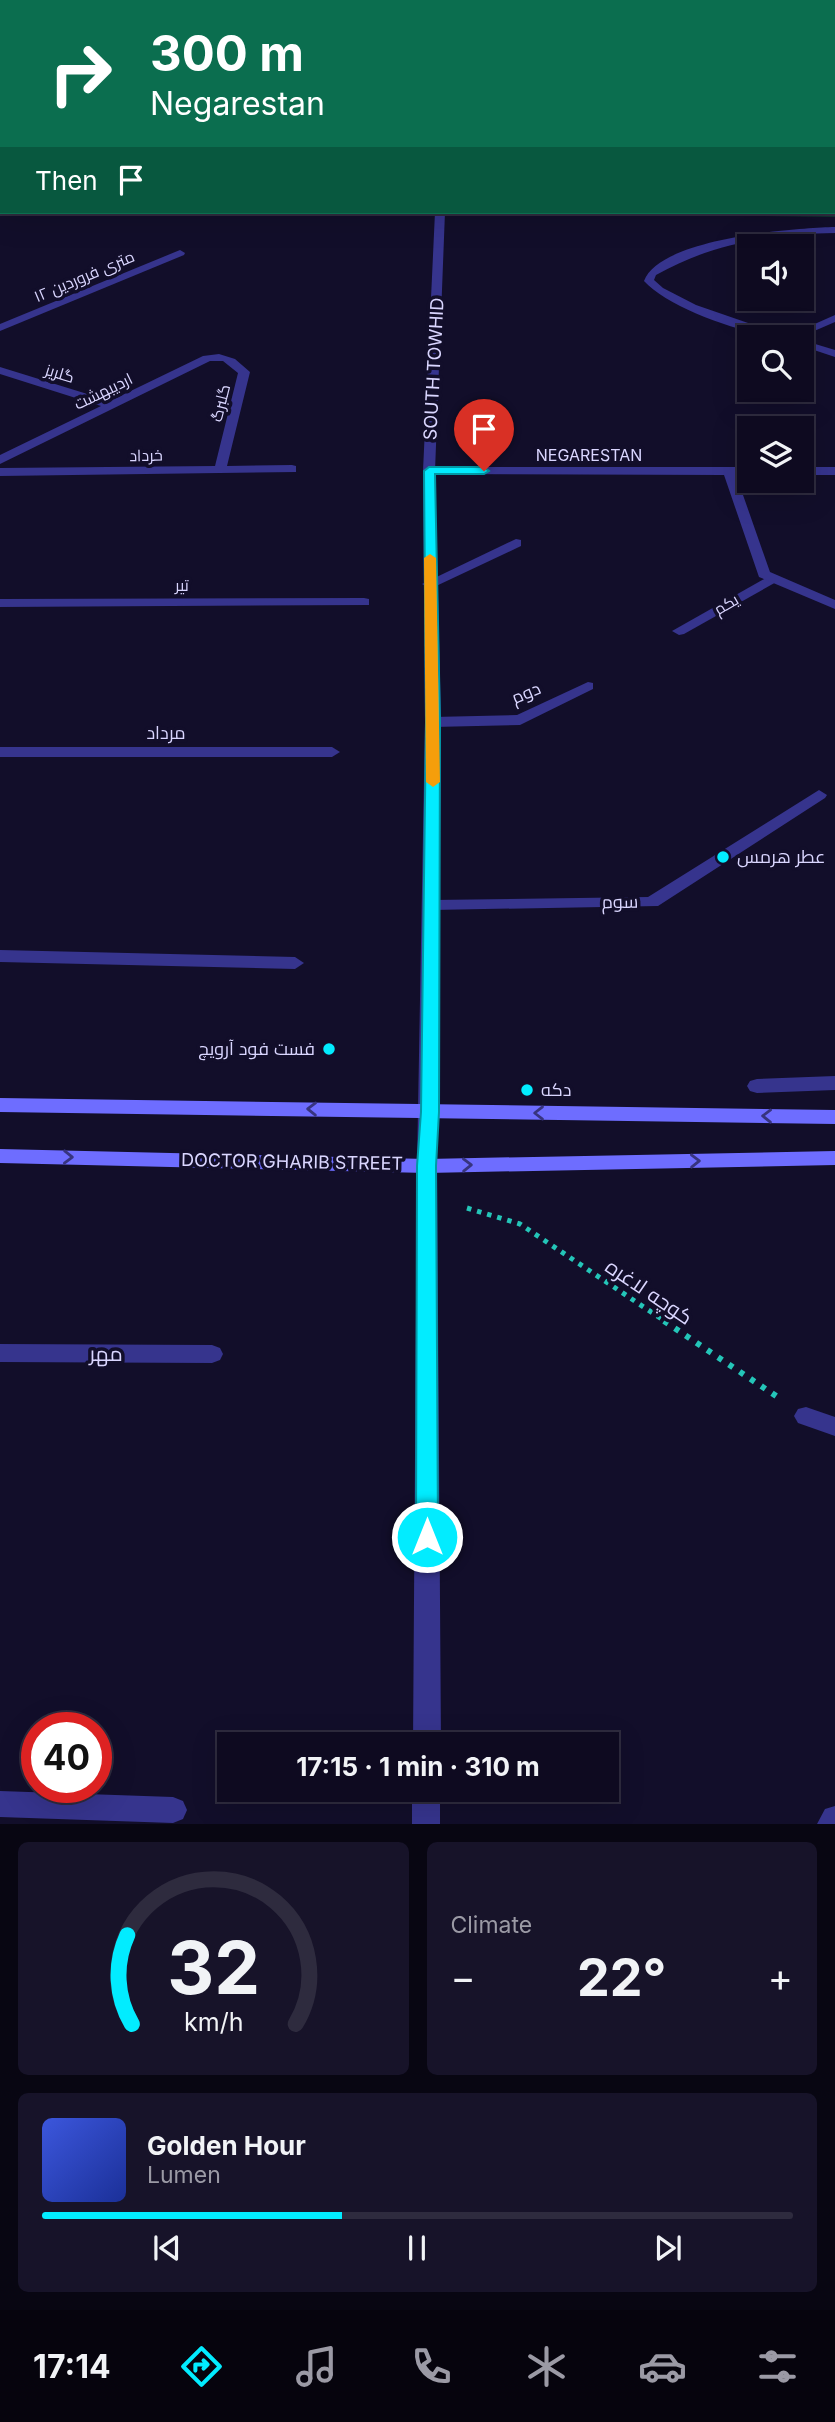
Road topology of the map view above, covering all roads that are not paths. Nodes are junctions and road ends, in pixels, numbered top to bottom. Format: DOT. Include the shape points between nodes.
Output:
graph roads {
  1 [pos="440,214"];
  2 [pos="835,230"];
  3 [pos="180,253"];
  4 [pos="835,318"];
  5 [pos="750,325"];
  6 [pos="814,327"];
  7 [pos="0,328"];
  8 [pos="814,346"];
  9 [pos="835,354"];
  10 [pos="221,355"];
  11 [pos="0,370"];
  12 [pos="111,405"];
  13 [pos="0,460"];
  14 [pos="292,469"];
  15 [pos="220,470"];
  16 [pos="429,471"];
  17 [pos="729,471"];
  18 [pos="737,471"];
  19 [pos="814,471"];
  20 [pos="835,471"];
  21 [pos="0,472"];
  22 [pos="516,543"];
  23 [pos="772,578"];
  24 [pos="429,584"];
  25 [pos="364,602"];
  26 [pos="0,603"];
  27 [pos="835,605"];
  28 [pos="679,631"];
  29 [pos="588,686"];
  30 [pos="433,722"];
  31 [pos="0,752"];
  32 [pos="332,752"];
  33 [pos="819,795"];
  34 [pos="432,905"];
  35 [pos="0,956"];
  36 [pos="295,963"];
  37 [pos="835,1083"];
  38 [pos="757,1086"];
  39 [pos="0,1105"];
  40 [pos="430,1112"];
  41 [pos="835,1116"];
  42 [pos="0,1156"];
  43 [pos="835,1158"];
  44 [pos="427,1166"];
  45 [pos="0,1353"];
  46 [pos="212,1354"];
  47 [pos="806,1416"];
  48 [pos="835,1427"];
  49 [pos="426,1732"];
  50 [pos="426,1802"];
  51 [pos="0,1804"];
  52 [pos="173,1810"];
  53 [pos="835,1819"];
  54 [pos="426,1824"];
  55 [pos="831,1824"];
  1 -- 16 [label="street, SOUTH TOWHID"];
  2 -- 5 [label="street" via="766,231 732,239 652,273 649,281 659,292"];
  3 -- 7 [label="street, ۱۲ متری فروردین"];
  4 -- 6 [label="street"];
  8 -- 9 [label="street"];
  10 -- 12 [label="street, اردیبهشت"];
  10 -- 15 [label="street, گلبرگ" via="244,372"];
  11 -- 12 [label="street, گلریز"];
  12 -- 13 [label="street, اردیبهشت"];
  14 -- 15 [label="street, خرداد"];
  15 -- 21 [label="street, خرداد"];
  16 -- 17 [label="street, NEGARESTAN"];
  16 -- 24 [label="street, SOUTH TOWHID"];
  17 -- 18 [label="street, NEGARESTAN"];
  17 -- 23 [label="street" via="764,574"];
  19 -- 20 [label="street"];
  22 -- 24 [label="street"];
  23 -- 27 [label="street"];
  23 -- 28 [label="street, یکم"];
  24 -- 30 [label="street, SOUTH TOWHID"];
  25 -- 26 [label="street, تیر"];
  29 -- 30 [label="street, دوم" via="520,720"];
  30 -- 34 [label="street, SOUTH TOWHID"];
  31 -- 32 [label="street, مرداد"];
  33 -- 34 [label="street, سوم" via="652,902"];
  34 -- 40 [label="street, SOUTH TOWHID"];
  35 -- 36 [label="street"];
  37 -- 38 [label="street"];
  40 -- 39 [label="main road, one-way"];
  41 -- 40 [label="main road, one-way"];
  40 -- 44 [label="street, SOUTH TOWHID"];
  42 -- 44 [label="main road, DOCTOR GHARIB STREET, one-way"];
  44 -- 43 [label="main road, DOCTOR GHARIB STREET, one-way"];
  44 -- 49 [label="street, SOUTH TOWHID"];
  45 -- 46 [label="street, مهر"];
  47 -- 48 [label="street"];
  50 -- 54 [label="street"];
  51 -- 52 [label="street"];
  53 -- 55 [label="street"];
}
